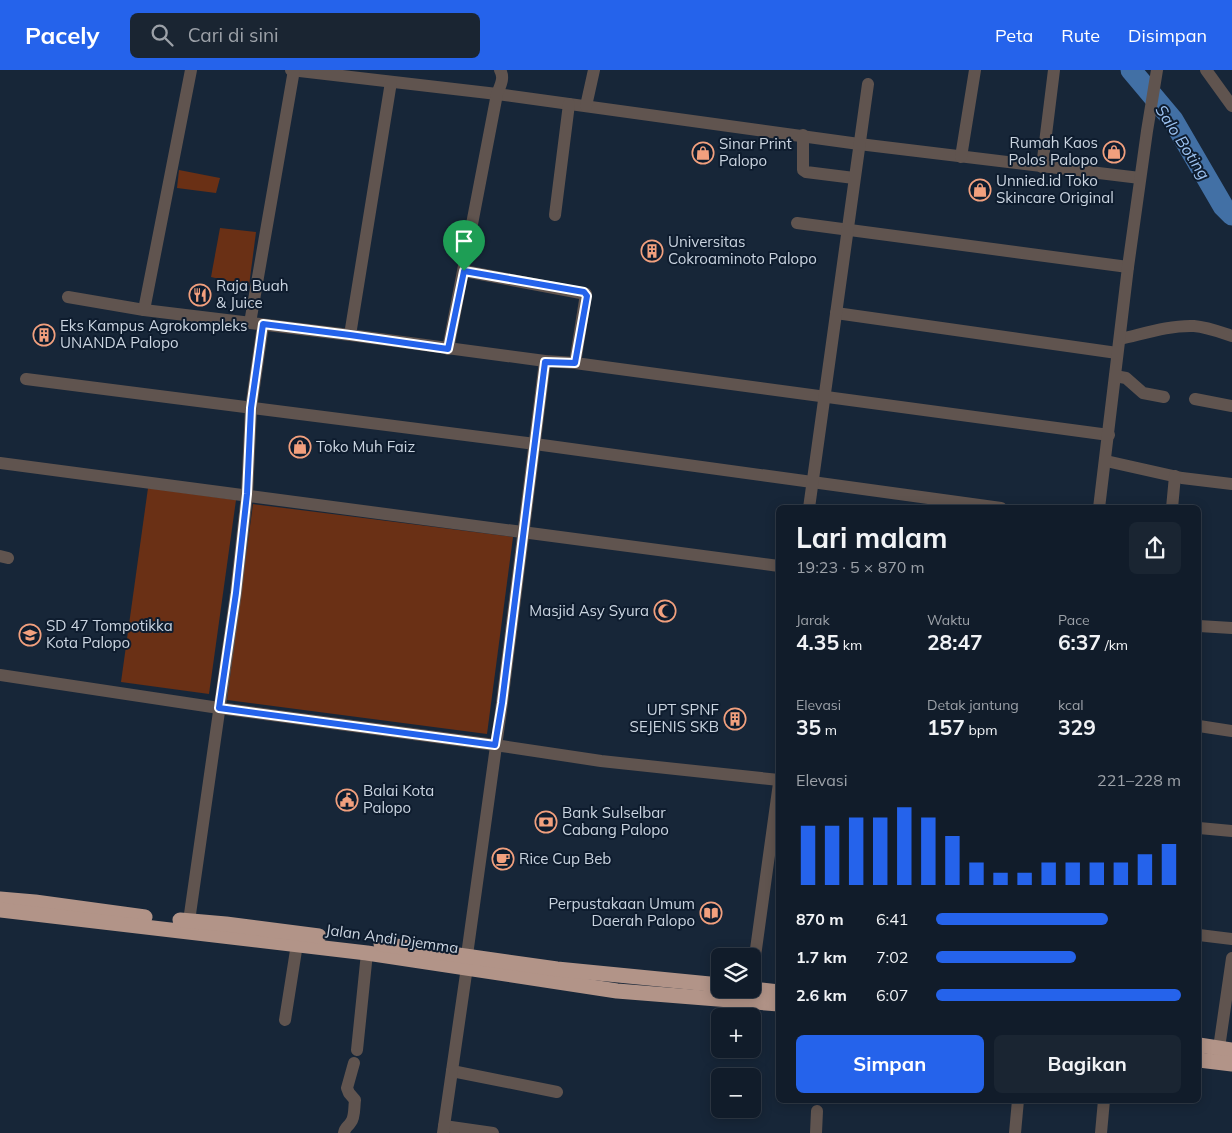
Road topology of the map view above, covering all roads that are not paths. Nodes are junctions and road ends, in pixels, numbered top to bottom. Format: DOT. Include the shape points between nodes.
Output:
graph roads {
  1 [pos="191,70"];
  2 [pos="292,70"];
  3 [pos="500,70"];
  4 [pos="594,70"];
  5 [pos="975,70"];
  6 [pos="1054,70"];
  7 [pos="1157,70"];
  8 [pos="1206,70"];
  9 [pos="391,82"];
  10 [pos="868,84"];
  11 [pos="497,94"];
  12 [pos="569,104"];
  13 [pos="586,106"];
  14 [pos="1232,106"];
  15 [pos="804,135"];
  16 [pos="859,144"];
  17 [pos="961,157"];
  18 [pos="1042,167"];
  19 [pos="854,178"];
  20 [pos="1140,178"];
  21 [pos="555,215"];
  22 [pos="796,223"];
  23 [pos="848,230"];
  24 [pos="1128,267"];
  25 [pos="464,271"];
  26 [pos="68,297"];
  27 [pos="144,310"];
  28 [pos="836,313"];
  29 [pos="257,324"];
  30 [pos="350,335"];
  31 [pos="1232,336"];
  32 [pos="1120,339"];
  33 [pos="448,349"];
  34 [pos="1117,353"];
  35 [pos="545,362"];
  36 [pos="575,363"];
  37 [pos="1115,376"];
  38 [pos="26,379"];
  39 [pos="824,397"];
  40 [pos="1164,397"];
  41 [pos="1195,399"];
  42 [pos="1232,406"];
  43 [pos="251,408"];
  44 [pos="1109,435"];
  45 [pos="535,444"];
  46 [pos="1106,461"];
  47 [pos="0,463"];
  48 [pos="1175,476"];
  49 [pos="812,481"];
  50 [pos="1232,484"];
  51 [pos="247,494"];
  52 [pos="809,505"];
  53 [pos="980,505"];
  54 [pos="1099,505"];
  55 [pos="1172,505"];
  56 [pos="523,533"];
  57 [pos="776,566"];
  58 [pos="1201,626"];
  59 [pos="1232,628"];
  60 [pos="0,675"];
  61 [pos="219,708"];
  62 [pos="1201,726"];
  63 [pos="1232,730"];
  64 [pos="495,745"];
  65 [pos="776,782"];
  66 [pos="776,804"];
  67 [pos="1201,828"];
  68 [pos="1232,831"];
  69 [pos="0,899"];
  70 [pos="0,910"];
  71 [pos="189,926"];
  72 [pos="1201,935"];
  73 [pos="1232,939"];
  74 [pos="297,944"];
  75 [pos="756,948"];
  76 [pos="367,953"];
  77 [pos="1232,958"];
  78 [pos="467,961"];
  79 [pos="711,984"];
  80 [pos="711,992"];
  81 [pos="776,992"];
  82 [pos="761,993"];
  83 [pos="761,997"];
  84 [pos="776,1003"];
  85 [pos="285,1020"];
  86 [pos="1201,1045"];
  87 [pos="1225,1049"];
  88 [pos="357,1050"];
  89 [pos="1201,1060"];
  90 [pos="354,1064"];
  91 [pos="1232,1064"];
  92 [pos="452,1071"];
  93 [pos="556,1092"];
  94 [pos="1018,1103"];
  95 [pos="1104,1103"];
  96 [pos="817,1111"];
  97 [pos="444,1129"];
  98 [pos="344,1133"];
  99 [pos="493,1133"];
  100 [pos="816,1133"];
  101 [pos="1015,1133"];
  102 [pos="1101,1133"];
  1 -- 27 [label="street"];
  2 -- 9 [label="street"];
  2 -- 29 [label="street"];
  3 -- 11 [label="street" via="503,79"];
  4 -- 13 [label="street"];
  5 -- 17 [label="street"];
  6 -- 18 [label="street"];
  7 -- 20 [label="street"];
  8 -- 14 [label="street"];
  9 -- 11 [label="street"];
  9 -- 30 [label="street"];
  10 -- 16 [label="street"];
  11 -- 12 [label="street"];
  11 -- 25 [label="street"];
  12 -- 13 [label="street"];
  12 -- 21 [label="street"];
  13 -- 15 [label="street"];
  15 -- 16 [label="street"];
  15 -- 19 [label="street" via="803,170"];
  16 -- 17 [label="street"];
  16 -- 19 [label="street"];
  17 -- 18 [label="street"];
  18 -- 20 [label="street"];
  19 -- 23 [label="street"];
  20 -- 24 [label="street"];
  22 -- 23 [label="street"];
  23 -- 24 [label="street"];
  23 -- 28 [label="street"];
  24 -- 32 [label="street"];
  25 -- 33 [label="street"];
  25 -- 36 [label="street" via="586,294"];
  26 -- 27 [label="street"];
  27 -- 29 [label="street"];
  28 -- 34 [label="street"];
  28 -- 39 [label="street"];
  29 -- 30 [label="street"];
  29 -- 43 [label="street"];
  30 -- 33 [label="street"];
  31 -- 32 [label="street" via="1193,326"];
  32 -- 34 [label="street"];
  33 -- 35 [label="street"];
  34 -- 37 [label="street"];
  35 -- 36 [label="street"];
  35 -- 45 [label="street"];
  36 -- 39 [label="street"];
  37 -- 40 [label="street" via="1126,378 1143,393"];
  37 -- 44 [label="street"];
  38 -- 43 [label="street"];
  39 -- 44 [label="street"];
  39 -- 49 [label="street"];
  41 -- 42 [label="street"];
  43 -- 45 [label="street"];
  43 -- 51 [label="street"];
  44 -- 46 [label="street"];
  45 -- 49 [label="street"];
  45 -- 56 [label="street"];
  46 -- 48 [label="street"];
  46 -- 54 [label="street"];
  47 -- 51 [label="street"];
  48 -- 50 [label="street"];
  48 -- 55 [label="street"];
  49 -- 52 [label="street"];
  49 -- 53 [label="street"];
  51 -- 56 [label="street"];
  51 -- 61 [label="street"];
  56 -- 57 [label="street"];
  56 -- 64 [label="street"];
  58 -- 59 [label="street"];
  60 -- 61 [label="street"];
  61 -- 64 [label="street"];
  61 -- 71 [label="street"];
  62 -- 63 [label="street"];
  64 -- 65 [label="street"];
  64 -- 78 [label="street"];
  66 -- 75 [label="street"];
  67 -- 68 [label="street"];
  69 -- 71 [label="highway, Jalan Andi Djemma" via="159,919"];
  70 -- 71 [label="highway, Jalan Andi Djemma" via="165,930"];
  71 -- 74 [label="highway, Jalan Andi Djemma"];
  71 -- 78 [label="highway, Jalan Andi Djemma" via="226,924"];
  72 -- 73 [label="street"];
  74 -- 76 [label="highway, Jalan Andi Djemma"];
  74 -- 85 [label="street"];
  76 -- 78 [label="highway, Jalan Andi Djemma"];
  76 -- 88 [label="street"];
  77 -- 87 [label="street"];
  78 -- 79 [label="highway, Jalan Andi Djemma"];
  78 -- 80 [label="highway, Jalan Andi Djemma" via="617,990"];
  78 -- 92 [label="street"];
  81 -- 82 [label="highway, Jalan Andi Djemma"];
  83 -- 84 [label="highway, Jalan Andi Djemma"];
  86 -- 87 [label="highway"];
  89 -- 91 [label="highway"];
  90 -- 98 [label="street" via="347,1088 355,1100 354,1116"];
  92 -- 93 [label="street"];
  92 -- 97 [label="street"];
  94 -- 101 [label="street"];
  95 -- 102 [label="street"];
  96 -- 100 [label="street"];
  97 -- 99 [label="street"];
}
